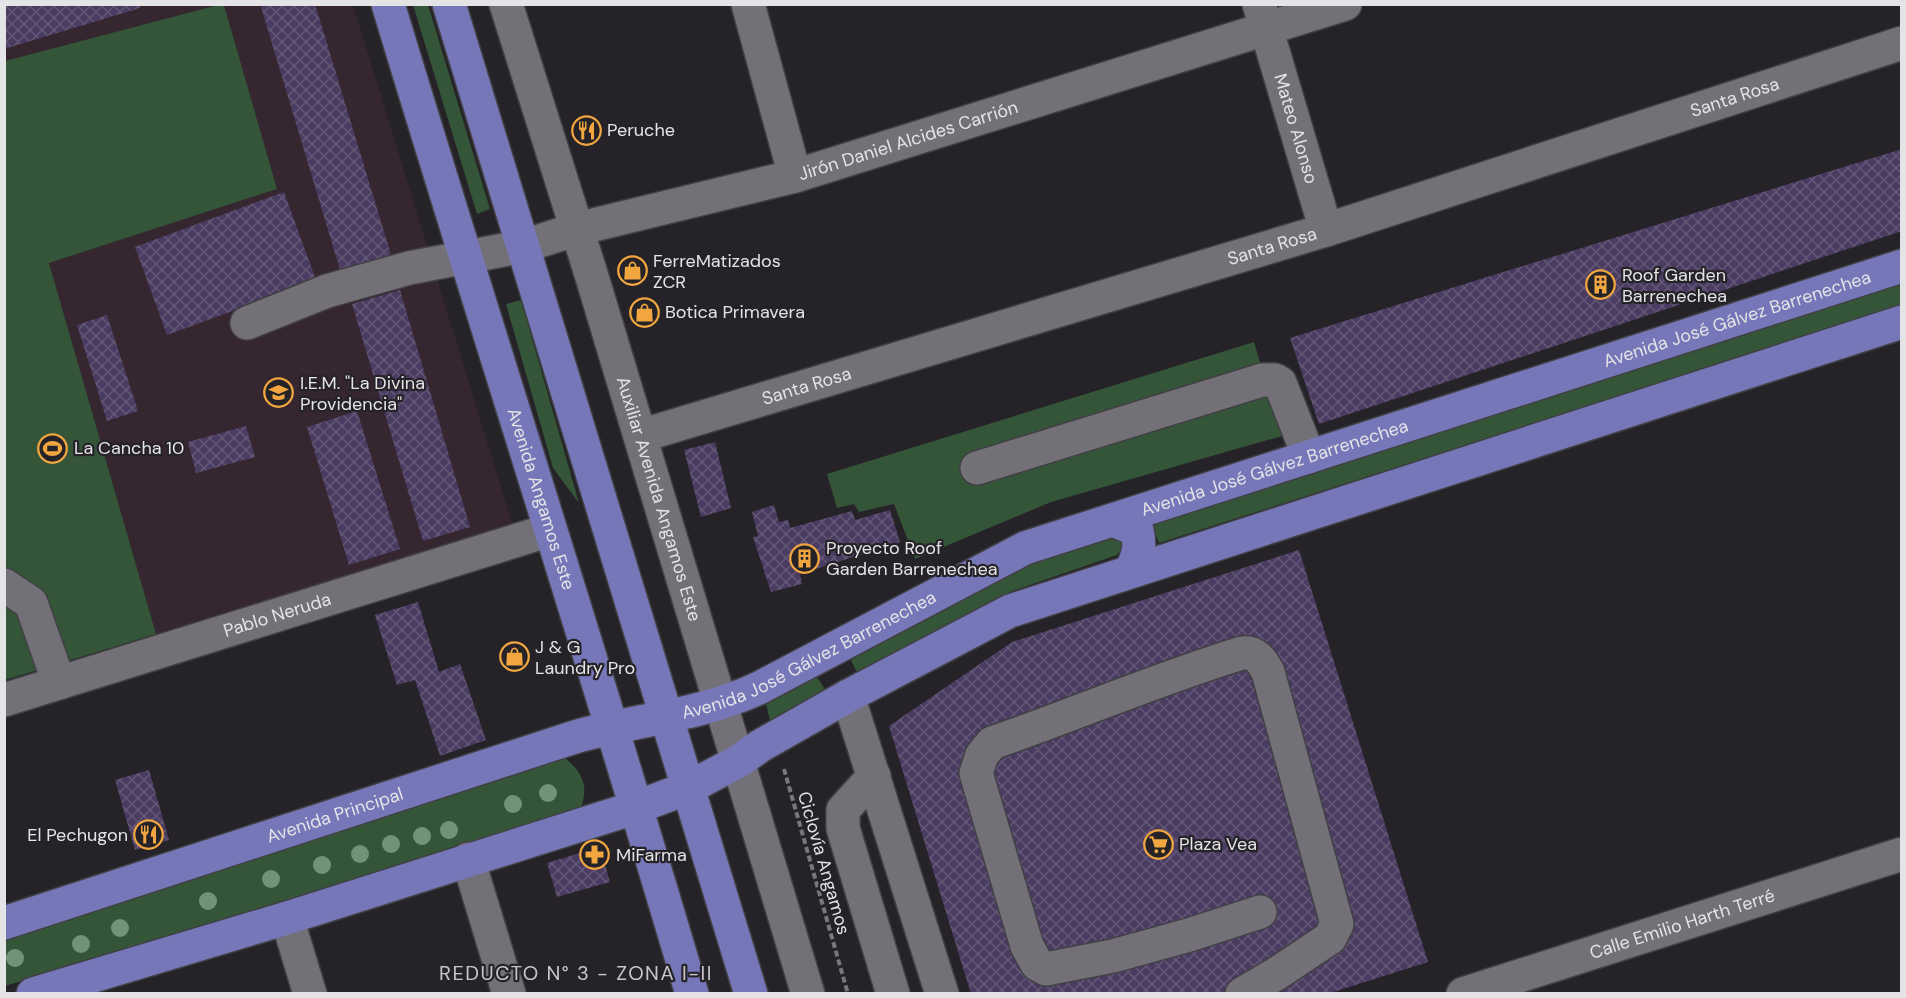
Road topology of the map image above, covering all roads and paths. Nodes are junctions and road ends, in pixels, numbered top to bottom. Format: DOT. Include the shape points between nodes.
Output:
graph roads {
  1 [pos="388,4"];
  2 [pos="449,4"];
  3 [pos="506,4"];
  4 [pos="748,4"];
  5 [pos="1345,4"];
  6 [pos="1262,17"];
  7 [pos="1902,43"];
  8 [pos="795,176"];
  9 [pos="577,229"];
  10 [pos="1326,230"];
  11 [pos="524,246"];
  12 [pos="465,259"];
  13 [pos="1902,267"];
  14 [pos="1902,322"];
  15 [pos="247,323"];
  16 [pos="640,436"];
  17 [pos="1309,457"];
  18 [pos="977,468"];
  19 [pos="1113,520"];
  20 [pos="550,530"];
  21 [pos="1131,571"];
  22 [pos="4,585"];
  23 [pos="829,650"];
  24 [pos="59,683"];
  25 [pos="848,696"];
  26 [pos="4,700"];
  27 [pos="721,704"];
  28 [pos="668,718"];
  29 [pos="612,727"];
  30 [pos="775,739"];
  31 [pos="739,761"];
  32 [pos="874,776"];
  33 [pos="688,788"];
  34 [pos="637,807"];
  35 [pos="1902,854"];
  36 [pos="468,859"];
  37 [pos="1260,912"];
  38 [pos="287,918"];
  39 [pos="4,923"];
  40 [pos="66,989"];
  41 [pos="33,993"];
  42 [pos="310,993"];
  43 [pos="509,993"];
  44 [pos="692,993"];
  45 [pos="751,993"];
  46 [pos="808,993"];
  47 [pos="848,993"];
  48 [pos="893,993"];
  49 [pos="942,993"];
  50 [pos="1242,993"];
  51 [pos="1463,993"];
  1 -- 12 [label="main road, Avenida Angamos Este"];
  2 -- 11 [label="main road"];
  3 -- 9 [label="street, Auxiliar Avenida Angamos Este"];
  4 -- 8 [label="street"];
  5 -- 6 [label="street, Jirón Daniel Alcides Carrión"];
  6 -- 8 [label="street, Jirón Daniel Alcides Carrión"];
  6 -- 10 [label="street, Mateo Alonso"];
  7 -- 10 [label="street, Santa Rosa"];
  8 -- 9 [label="street, Jirón Daniel Alcides Carrión"];
  9 -- 11 [label="street, Jirón Daniel Alcides Carrión"];
  9 -- 16 [label="street, Auxiliar Avenida Angamos Este"];
  10 -- 16 [label="street, Santa Rosa"];
  11 -- 12 [label="street, Jirón Daniel Alcides Carrión"];
  11 -- 28 [label="main road"];
  12 -- 15 [label="street, Jirón Daniel Alcides Carrión" via="409,268 327,291"];
  12 -- 20 [label="main road, Avenida Angamos Este"];
  13 -- 17 [label="main road, Avenida José Gálvez Barrenechea"];
  14 -- 21 [label="main road"];
  16 -- 27 [label="street, Auxiliar Avenida Angamos Este"];
  17 -- 18 [label="street" via="1280,383 1262,380"];
  17 -- 19 [label="main road, Avenida José Gálvez Barrenechea"];
  19 -- 21 [label="main road" via="1137,530 1139,554"];
  19 -- 23 [label="main road, Avenida José Gálvez Barrenechea" via="1024,548"];
  20 -- 24 [label="street, Pablo Neruda"];
  20 -- 29 [label="main road, Avenida Angamos Este"];
  21 -- 25 [label="main road" via="1010,611"];
  22 -- 24 [label="street" via="31,603"];
  23 -- 25 [label="main road"];
  23 -- 27 [label="main road, Avenida José Gálvez Barrenechea"];
  24 -- 26 [label="street, Pablo Neruda"];
  25 -- 30 [label="main road"];
  25 -- 32 [label="street"];
  27 -- 28 [label="main road, Avenida José Gálvez Barrenechea"];
  27 -- 31 [label="street, Auxiliar Avenida Angamos Este"];
  28 -- 29 [label="main road, Avenida Principal"];
  28 -- 33 [label="main road"];
  29 -- 34 [label="main road, Avenida Angamos Este"];
  29 -- 39 [label="main road, Avenida Principal"];
  30 -- 31 [label="main road"];
  30 -- 47 [label="path, Ciclovía Angamos"];
  31 -- 33 [label="main road"];
  31 -- 46 [label="street, Auxiliar Avenida Angamos Este"];
  32 -- 48 [label="street" via="843,810 843,828"];
  32 -- 49 [label="street"];
  33 -- 34 [label="main road"];
  33 -- 45 [label="main road"];
  34 -- 36 [label="main road"];
  34 -- 44 [label="main road, Avenida Angamos Este"];
  35 -- 51 [label="street, Calle Emilio Harth Terré"];
  36 -- 38 [label="main road"];
  36 -- 43 [label="street"];
  37 -- 50 [label="street" via="1113,956 1046,969 1037,964 1027,946 976,773 982,755 992,743 1188,669 1242,653 1257,656 1268,672 1337,924 1330,938"];
  38 -- 40 [label="main road"];
  38 -- 42 [label="street"];
  40 -- 41 [label="main road"];
}
